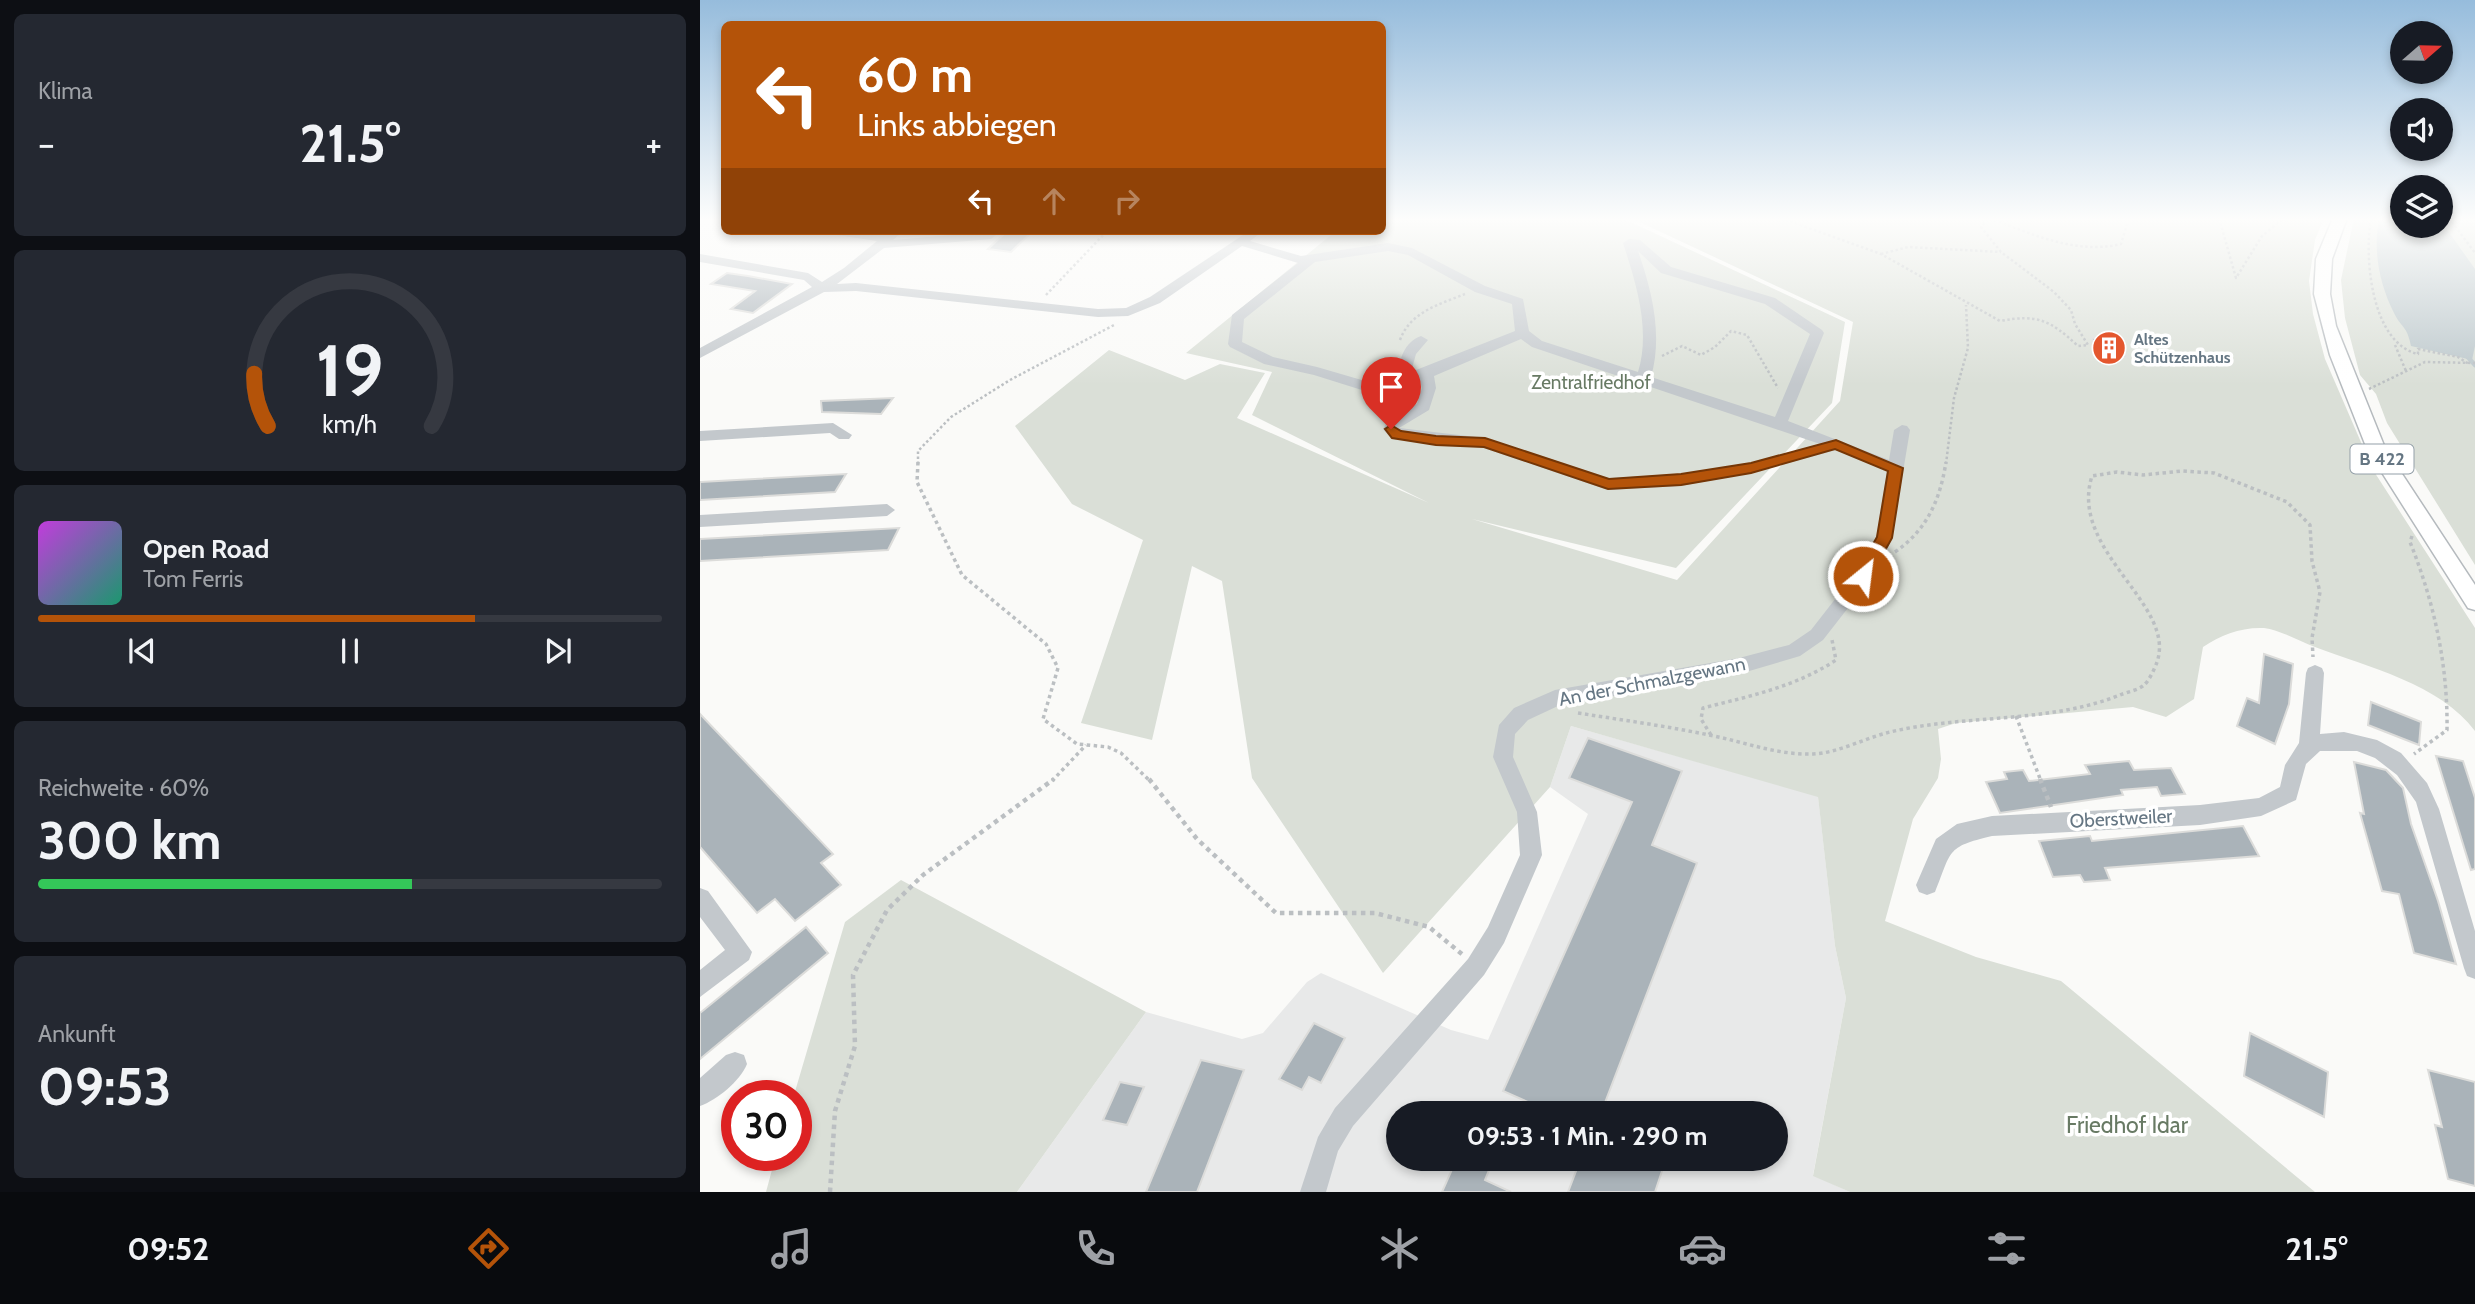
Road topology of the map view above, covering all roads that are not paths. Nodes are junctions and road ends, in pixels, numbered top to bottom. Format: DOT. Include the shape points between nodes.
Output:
graph roads {
  1 [pos="789,274"];
  2 [pos="845,274"];
  3 [pos="1194,274"];
  4 [pos="1293,274"];
  5 [pos="1452,274"];
  6 [pos="1640,274"];
  7 [pos="1678,274"];
  8 [pos="2323,274"];
  9 [pos="821,288"];
  10 [pos="1522,333"];
  11 [pos="1421,340"];
  12 [pos="700,354"];
  13 [pos="1426,374"];
  14 [pos="1403,378"];
  15 [pos="1643,378"];
  16 [pos="1779,425"];
  17 [pos="1902,430"];
  18 [pos="844,435"];
  19 [pos="700,436"];
  20 [pos="1836,444"];
  21 [pos="1895,468"];
  22 [pos="887,510"];
  23 [pos="700,521"];
  24 [pos="2475,602"];
  25 [pos="2315,673"];
  26 [pos="2309,746"];
  27 [pos="1927,885"];
  28 [pos="700,899"];
  29 [pos="2475,968"];
  30 [pos="700,985"];
  31 [pos="735,1064"];
  32 [pos="700,1094"];
  33 [pos="1313,1192"];
  1 -- 9 [label="street" via="808,277"];
  2 -- 9 [label="street"];
  3 -- 9 [label="street" via="1128,312 1098,313 856,287"];
  4 -- 14 [label="street" via="1237,318 1234,344 1269,361 1365,386"];
  5 -- 10 [label="street" via="1518,302"];
  6 -- 15 [label="street" via="1650,361"];
  7 -- 16 [label="street" via="1770,301 1818,333"];
  8 -- 24 [label="main road, B 422" via="2328,326 2376,449"];
  9 -- 12 [label="street"];
  10 -- 13 [label="street"];
  10 -- 15 [label="street" via="1537,344"];
  11 -- 14 [label="street" via="1409,353"];
  13 -- 14 [label="street"];
  13 -- 20 [label="street" via="1429,388 1424,407 1394,423 1391,429 1397,435 1485,443 1608,484 1681,480 1751,468"];
  15 -- 16 [label="street"];
  16 -- 20 [label="street"];
  17 -- 21 [label="street, An der Schmalzgewann"];
  18 -- 19 [label="street" via="833,428"];
  20 -- 21 [label="street"];
  21 -- 33 [label="street, An der Schmalzgewann" via="1884,538 1817,635 1794,651 1739,666 1555,698 1521,714 1506,730 1503,757 1527,811 1531,855 1496,936 1476,967 1344,1116 1327,1146"];
  22 -- 23 [label="street"];
  25 -- 26 [label="street, Oberstweiler"];
  26 -- 27 [label="street, Oberstweiler" via="2295,762 2289,793 2261,807 1992,826 1957,834 1943,846"];
  26 -- 29 [label="street" via="2333,741 2387,754 2421,791"];
  28 -- 30 [label="street" via="741,952"];
  31 -- 32 [label="street"];
}
